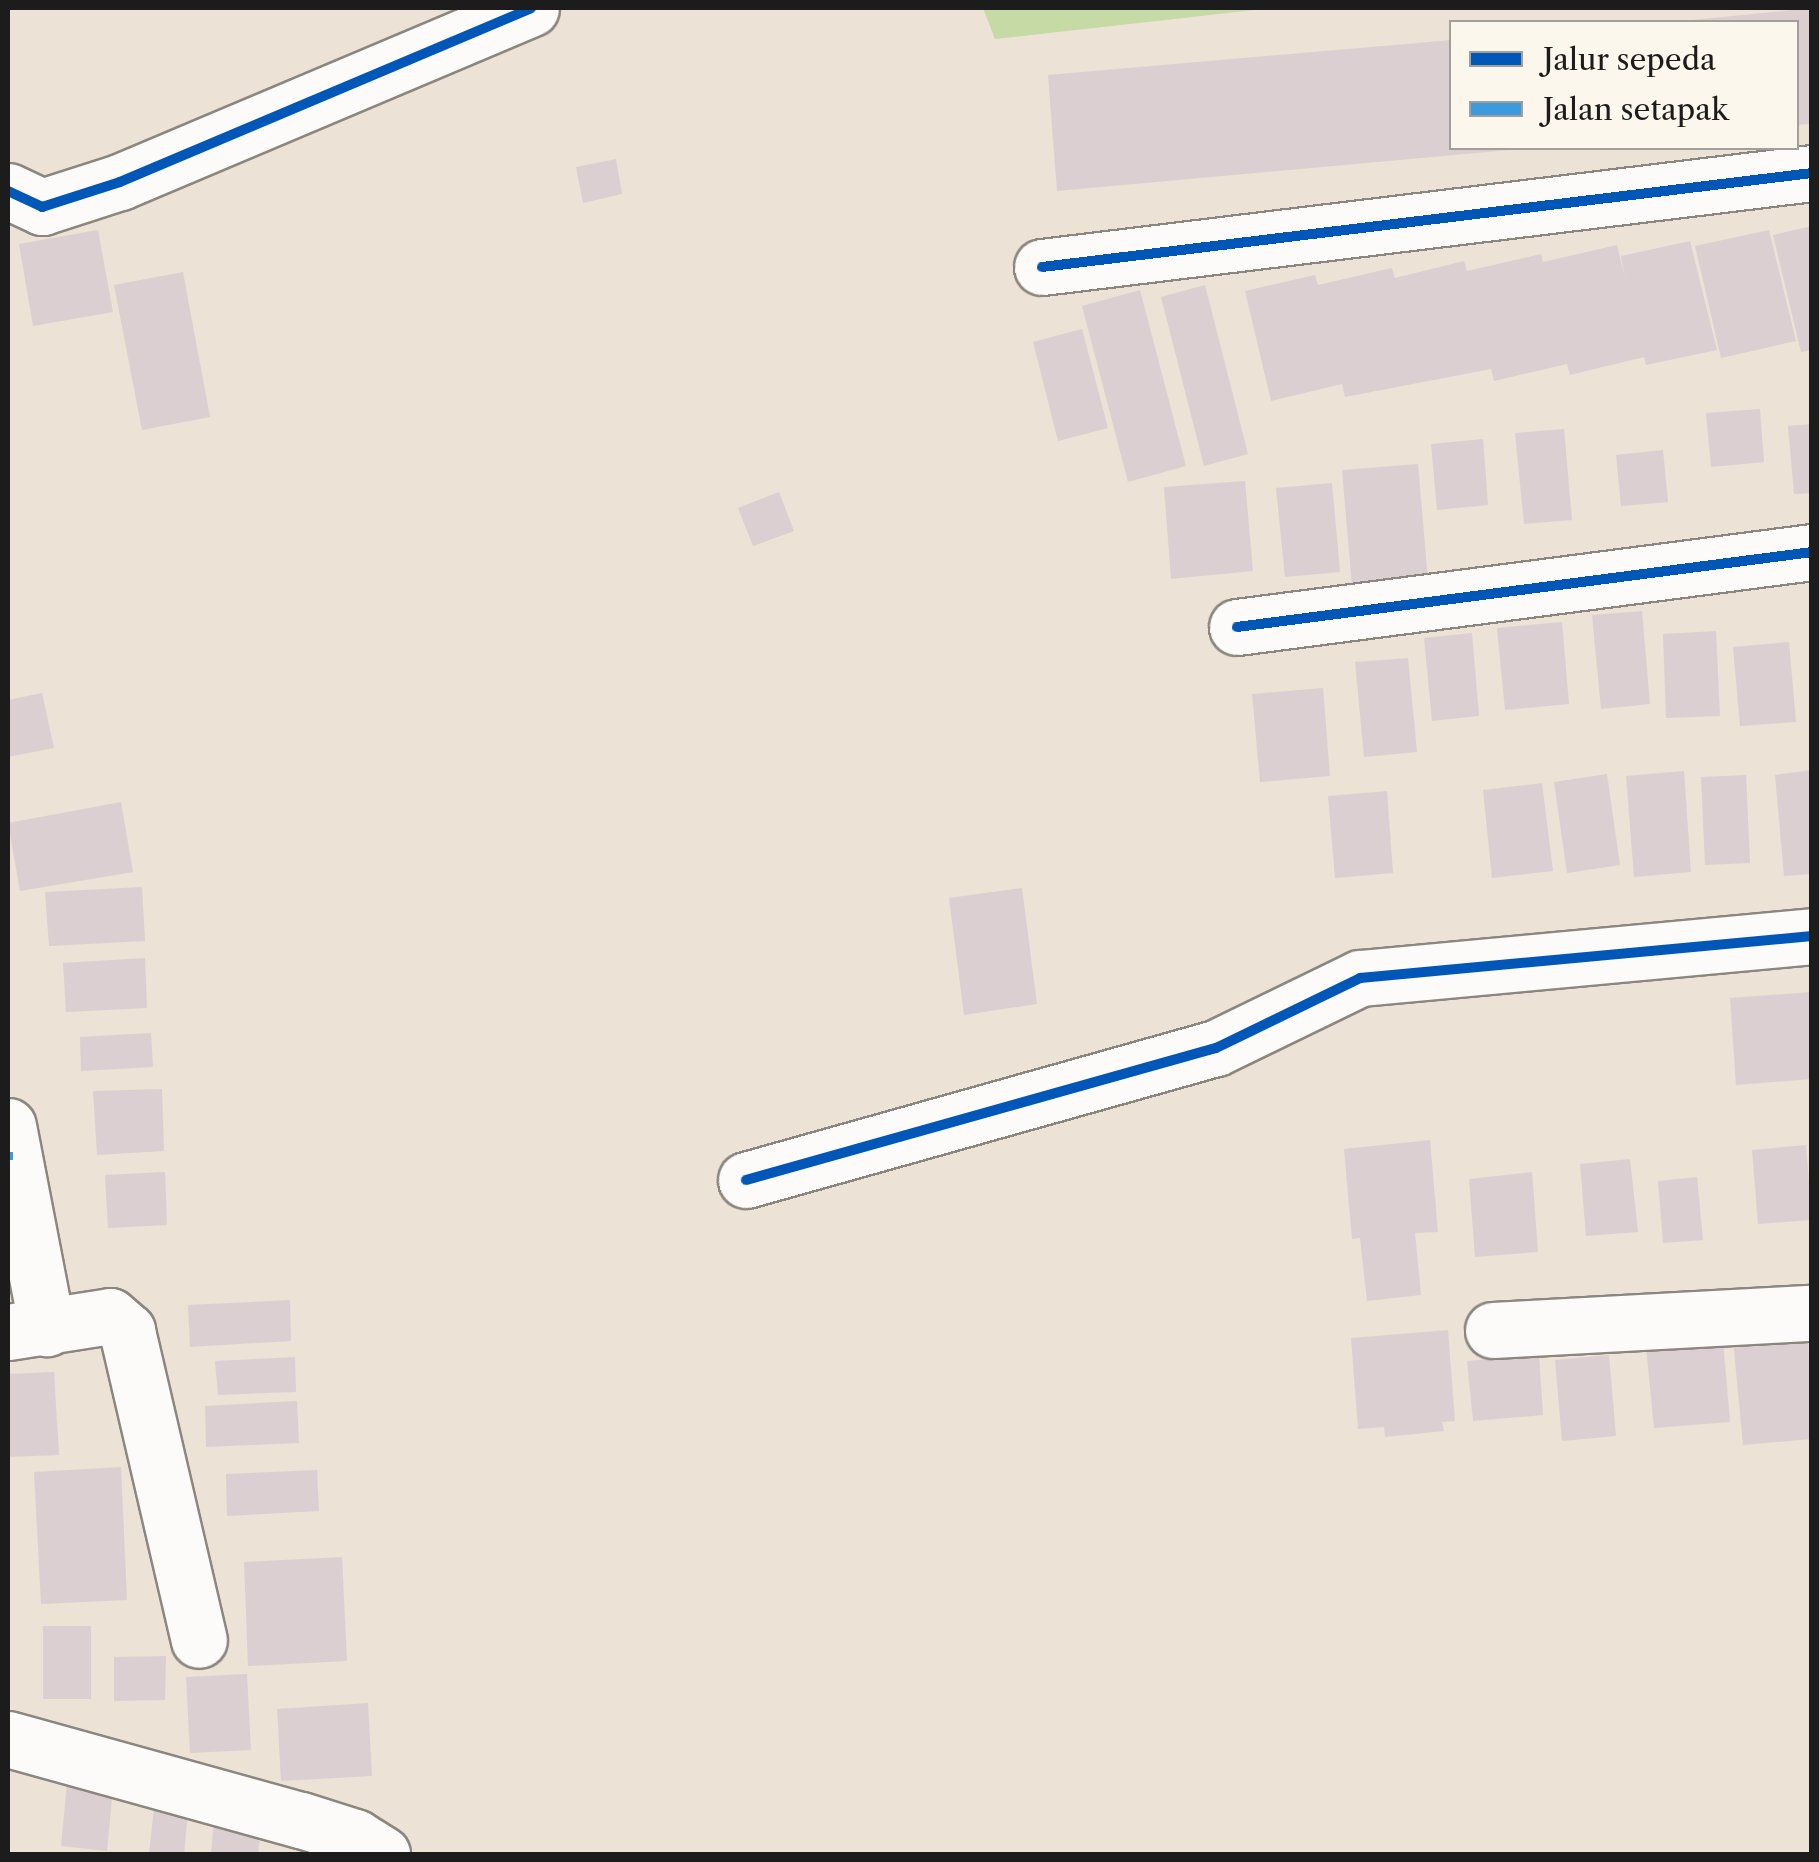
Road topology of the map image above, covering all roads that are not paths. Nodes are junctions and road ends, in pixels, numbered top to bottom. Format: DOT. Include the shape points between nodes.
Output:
graph roads {
  1 [pos="530,8"];
  2 [pos="1812,173"];
  3 [pos="8,191"];
  4 [pos="1042,268"];
  5 [pos="1812,552"];
  6 [pos="1237,627"];
  7 [pos="1812,936"];
  8 [pos="8,1126"];
  9 [pos="746,1180"];
  10 [pos="1812,1313"];
  11 [pos="27,1330"];
  12 [pos="1494,1330"];
  13 [pos="198,1640"];
  14 [pos="8,1740"];
  15 [pos="382,1854"];
  1 -- 3 [label="street" via="120,182 42,206"];
  2 -- 4 [label="street"];
  5 -- 6 [label="street"];
  7 -- 9 [label="street" via="1360,978 1216,1048"];
  8 -- 11 [label="street"];
  10 -- 12 [label="street"];
  11 -- 13 [label="street" via="110,1316 126,1332"];
  14 -- 15 [label="street" via="302,1820 356,1837"];
}
